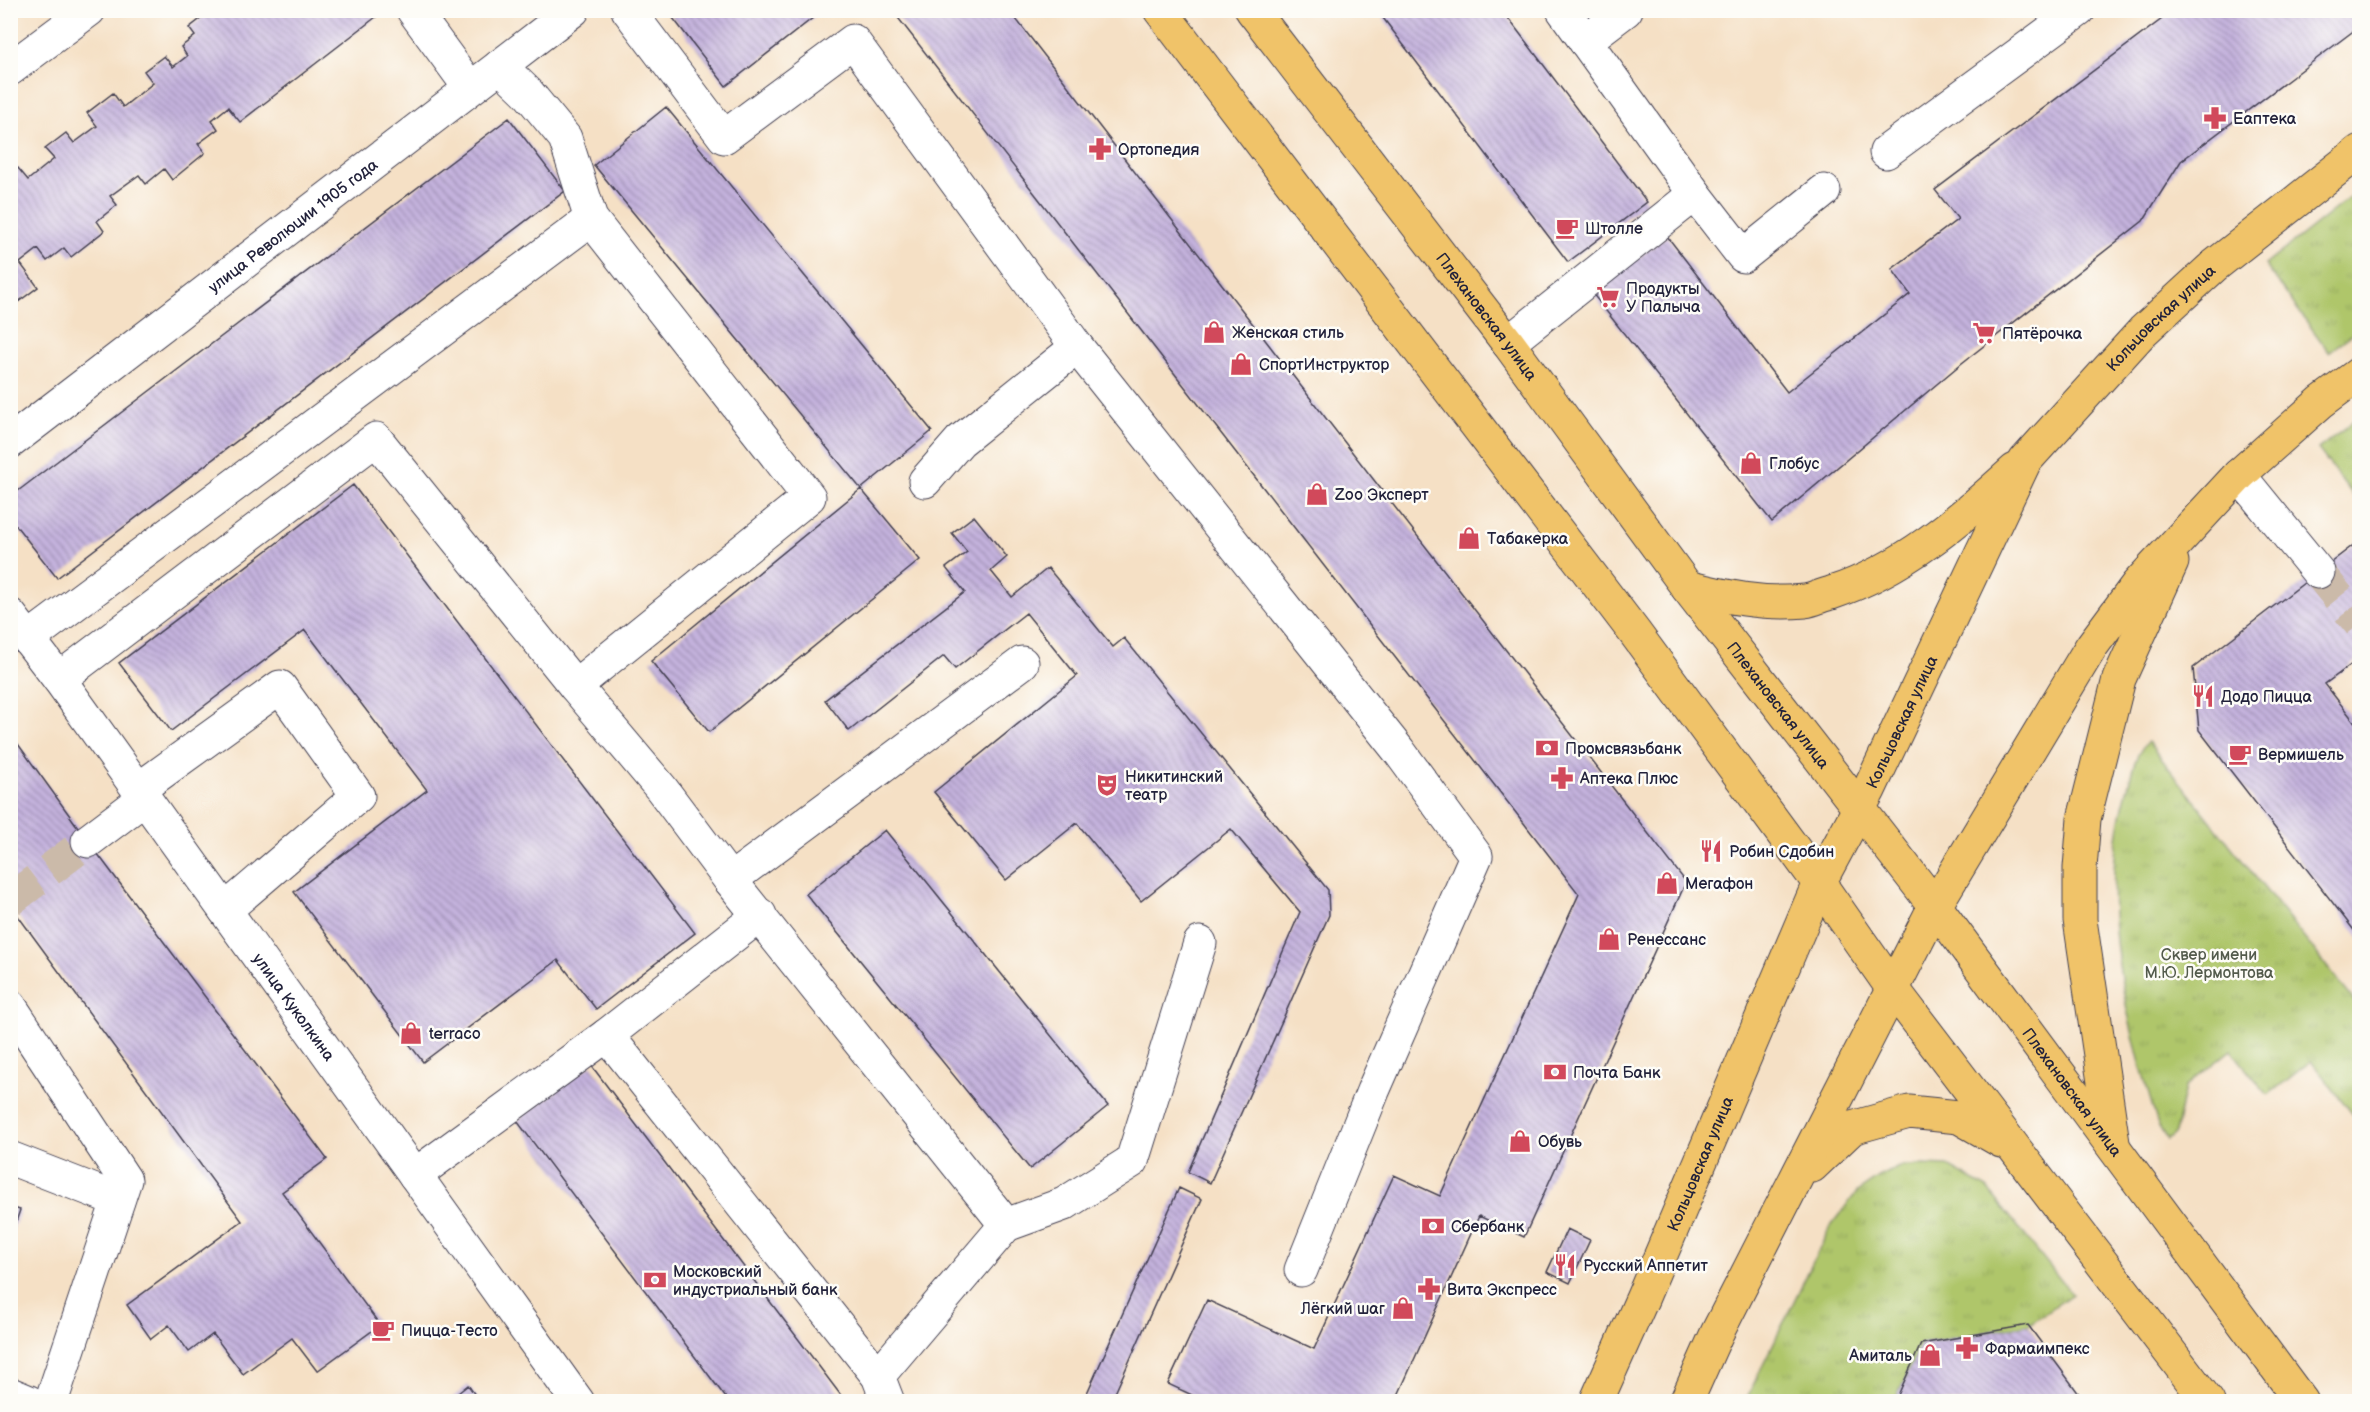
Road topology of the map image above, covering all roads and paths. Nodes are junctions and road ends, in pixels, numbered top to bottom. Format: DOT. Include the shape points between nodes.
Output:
graph roads {
  1 [pos="89,10"];
  2 [pos="413,10"];
  3 [pos="573,10"];
  4 [pos="628,10"];
  5 [pos="1160,10"];
  6 [pos="1252,10"];
  7 [pos="1563,10"];
  8 [pos="1626,10"];
  9 [pos="2079,10"];
  10 [pos="1585,41"];
  11 [pos="500,66"];
  12 [pos="10,69"];
  13 [pos="470,88"];
  14 [pos="2360,151"];
  15 [pos="1886,152"];
  16 [pos="1824,191"];
  17 [pos="1695,194"];
  18 [pos="591,219"];
  19 [pos="1508,343"];
  20 [pos="1077,347"];
  21 [pos="2360,373"];
  22 [pos="10,442"];
  23 [pos="2025,461"];
  24 [pos="2239,476"];
  25 [pos="925,481"];
  26 [pos="2187,531"];
  27 [pos="2318,572"];
  28 [pos="1687,587"];
  29 [pos="19,627"];
  30 [pos="1022,663"];
  31 [pos="59,679"];
  32 [pos="575,686"];
  33 [pos="142,794"];
  34 [pos="1859,809"];
  35 [pos="88,841"];
  36 [pos="730,880"];
  37 [pos="1819,883"];
  38 [pos="1935,906"];
  39 [pos="225,910"];
  40 [pos="760,915"];
  41 [pos="1200,943"];
  42 [pos="1893,988"];
  43 [pos="10,1006"];
  44 [pos="607,1035"];
  45 [pos="2013,1147"];
  46 [pos="2114,1150"];
  47 [pos="10,1158"];
  48 [pos="415,1175"];
  49 [pos="1792,1185"];
  50 [pos="118,1200"];
  51 [pos="1006,1225"];
  52 [pos="1300,1270"];
  53 [pos="883,1389"];
  54 [pos="10,1394"];
  55 [pos="29,1401"];
  56 [pos="51,1401"];
  57 [pos="578,1401"];
  58 [pos="1596,1401"];
  59 [pos="1686,1401"];
  60 [pos="2208,1401"];
  61 [pos="2302,1401"];
  1 -- 12 [label="street"];
  2 -- 13 [label="street"];
  3 -- 11 [label="street, улица Революции 1905 года"];
  4 -- 20 [label="street" via="724,136 853,41"];
  5 -- 37 [label="main road" via="1627,623"];
  6 -- 19 [label="main road, Плехановская улица"];
  7 -- 10 [label="street"];
  8 -- 10 [label="street"];
  9 -- 15 [label="street"];
  10 -- 17 [label="street"];
  11 -- 13 [label="street, улица Революции 1905 года"];
  11 -- 18 [label="street" via="565,138"];
  13 -- 22 [label="street, улица Революции 1905 года"];
  14 -- 23 [label="main road, Кольцовская улица" via="2214,266 2143,331"];
  16 -- 17 [label="street" via="1743,256"];
  17 -- 19 [label="street"];
  18 -- 29 [label="street"];
  18 -- 32 [label="street" via="808,497"];
  19 -- 28 [label="main road, Плехановская улица"];
  20 -- 25 [label="street" via="960,441"];
  20 -- 52 [label="street" via="1399,751 1476,856"];
  21 -- 24 [label="main road" via="2321,402"];
  23 -- 28 [label="main road" via="1973,508 1906,558 1858,584 1806,601 1726,597"];
  23 -- 34 [label="main road, Кольцовская улица"];
  24 -- 26 [label="main road"];
  24 -- 27 [label="street"];
  26 -- 38 [label="main road" via="2137,585 2091,647"];
  26 -- 46 [label="main road" via="2119,679 2084,819 2080,920"];
  28 -- 34 [label="main road, Плехановская улица"];
  29 -- 31 [label="street, улица Куколкина"];
  30 -- 36 [label="street"];
  31 -- 32 [label="street" via="376,439"];
  31 -- 33 [label="street, улица Куколкина"];
  32 -- 36 [label="street" via="661,788"];
  33 -- 35 [label="street"];
  33 -- 39 [label="street, улица Куколкина"];
  33 -- 39 [label="street" via="280,687 358,796"];
  34 -- 37 [label="main road, Кольцовская улица"];
  34 -- 38 [label="main road, Плехановская улица"];
  36 -- 40 [label="street"];
  37 -- 42 [label="main road"];
  37 -- 58 [label="main road, Кольцовская улица"];
  38 -- 42 [label="main road"];
  38 -- 46 [label="main road, Плехановская улица"];
  39 -- 48 [label="street, улица Куколкина"];
  40 -- 44 [label="street"];
  40 -- 51 [label="street"];
  41 -- 51 [label="street" via="1132,1161 1064,1204"];
  42 -- 45 [label="main road"];
  42 -- 49 [label="main road"];
  43 -- 50 [label="street" via="125,1180"];
  44 -- 48 [label="street"];
  44 -- 53 [label="street"];
  45 -- 49 [label="main road" via="1959,1117 1910,1112 1852,1128"];
  45 -- 60 [label="main road"];
  46 -- 61 [label="main road, Плехановская улица"];
  47 -- 50 [label="street"];
  48 -- 57 [label="street, улица Куколкина"];
  49 -- 59 [label="main road" via="1716,1333"];
  50 -- 56 [label="street"];
  51 -- 53 [label="street"];
  54 -- 55 [label="street"];
}
